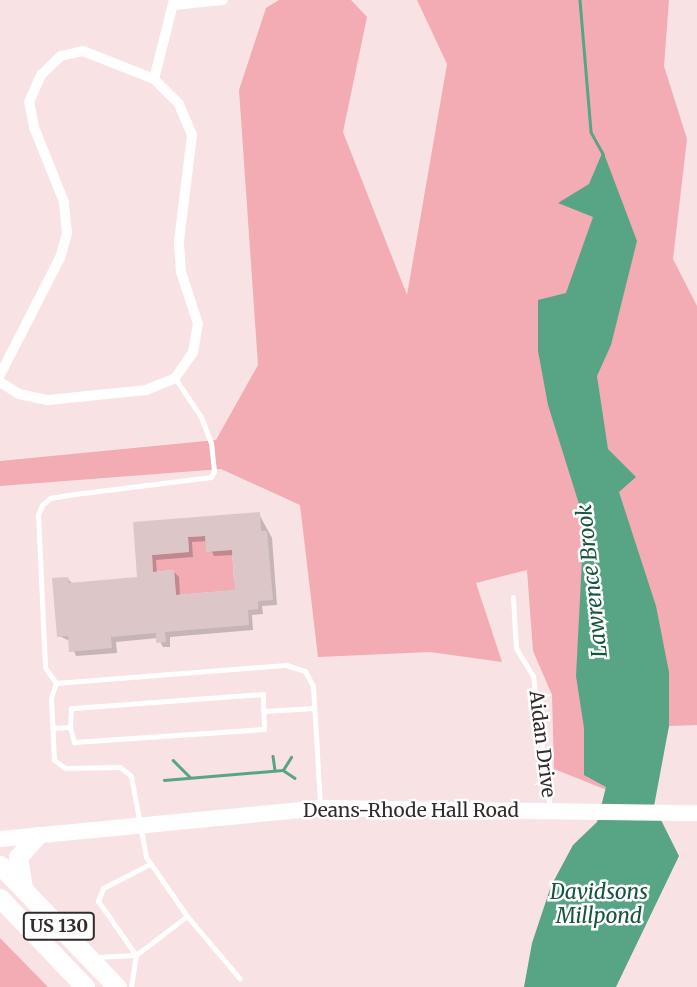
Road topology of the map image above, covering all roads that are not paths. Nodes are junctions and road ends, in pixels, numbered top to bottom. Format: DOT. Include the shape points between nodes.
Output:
graph roads {
  1 [pos="223,0"];
  2 [pos="174,3"];
  3 [pos="154,79"];
  4 [pos="0,375"];
  5 [pos="175,377"];
  6 [pos="0,382"];
  7 [pos="513,597"];
  8 [pos="56,683"];
  9 [pos="314,709"];
  10 [pos="265,711"];
  11 [pos="52,727"];
  12 [pos="70,727"];
  13 [pos="320,808"];
  14 [pos="550,811"];
  15 [pos="697,813"];
  16 [pos="137,826"];
  17 [pos="37,836"];
  18 [pos="0,839"];
  19 [pos="150,864"];
  20 [pos="0,865"];
  21 [pos="24,889"];
  22 [pos="0,898"];
  23 [pos="187,916"];
  24 [pos="136,955"];
  25 [pos="89,958"];
  26 [pos="240,979"];
  27 [pos="85,987"];
  28 [pos="117,987"];
  29 [pos="131,987"];
  1 -- 2 [label="street"];
  2 -- 3 [label="street"];
  3 -- 4 [label="street" via="83,51 61,56 41,75 29,102 34,127 64,202 67,233 60,258"];
  3 -- 5 [label="street" via="179,104 192,135 179,240 181,272 198,324 193,352"];
  5 -- 6 [label="street" via="146,390 48,400 19,394"];
  5 -- 8 [label="lane" via="201,417 211,443 211,477 50,498 38,515 45,667"];
  7 -- 14 [label="lane, Aidan Drive" via="516,648 534,676"];
  8 -- 9 [label="lane" via="286,666 305,671 313,686"];
  8 -- 11 [label="lane" via="51,698"];
  9 -- 10 [label="lane"];
  9 -- 13 [label="lane"];
  10 -- 12 [label="lane" via="264,729 74,742"];
  10 -- 12 [label="lane" via="263,694 71,708"];
  11 -- 12 [label="lane"];
  11 -- 16 [label="lane" via="54,760 65,768 120,767 131,776"];
  13 -- 14 [label="street, Deans-Rhode Hall Road"];
  13 -- 16 [label="street, Deans-Rhode Hall Road"];
  14 -- 15 [label="street, Deans-Rhode Hall Road"];
  16 -- 17 [label="street, Deans-Rhode Hall Road"];
  16 -- 19 [label="lane"];
  17 -- 18 [label="street, Deans-Rhode Hall Road"];
  17 -- 21 [label="highway" via="18,857"];
  19 -- 23 [label="lane"];
  19 -- 24 [label="lane" via="103,888 98,901"];
  20 -- 21 [label="highway, US 130"];
  21 -- 25 [label="highway, US 130"];
  22 -- 27 [label="highway, US 130"];
  23 -- 24 [label="lane"];
  23 -- 26 [label="lane"];
  24 -- 25 [label="lane"];
  24 -- 29 [label="lane"];
  25 -- 28 [label="highway, US 130"];
}
